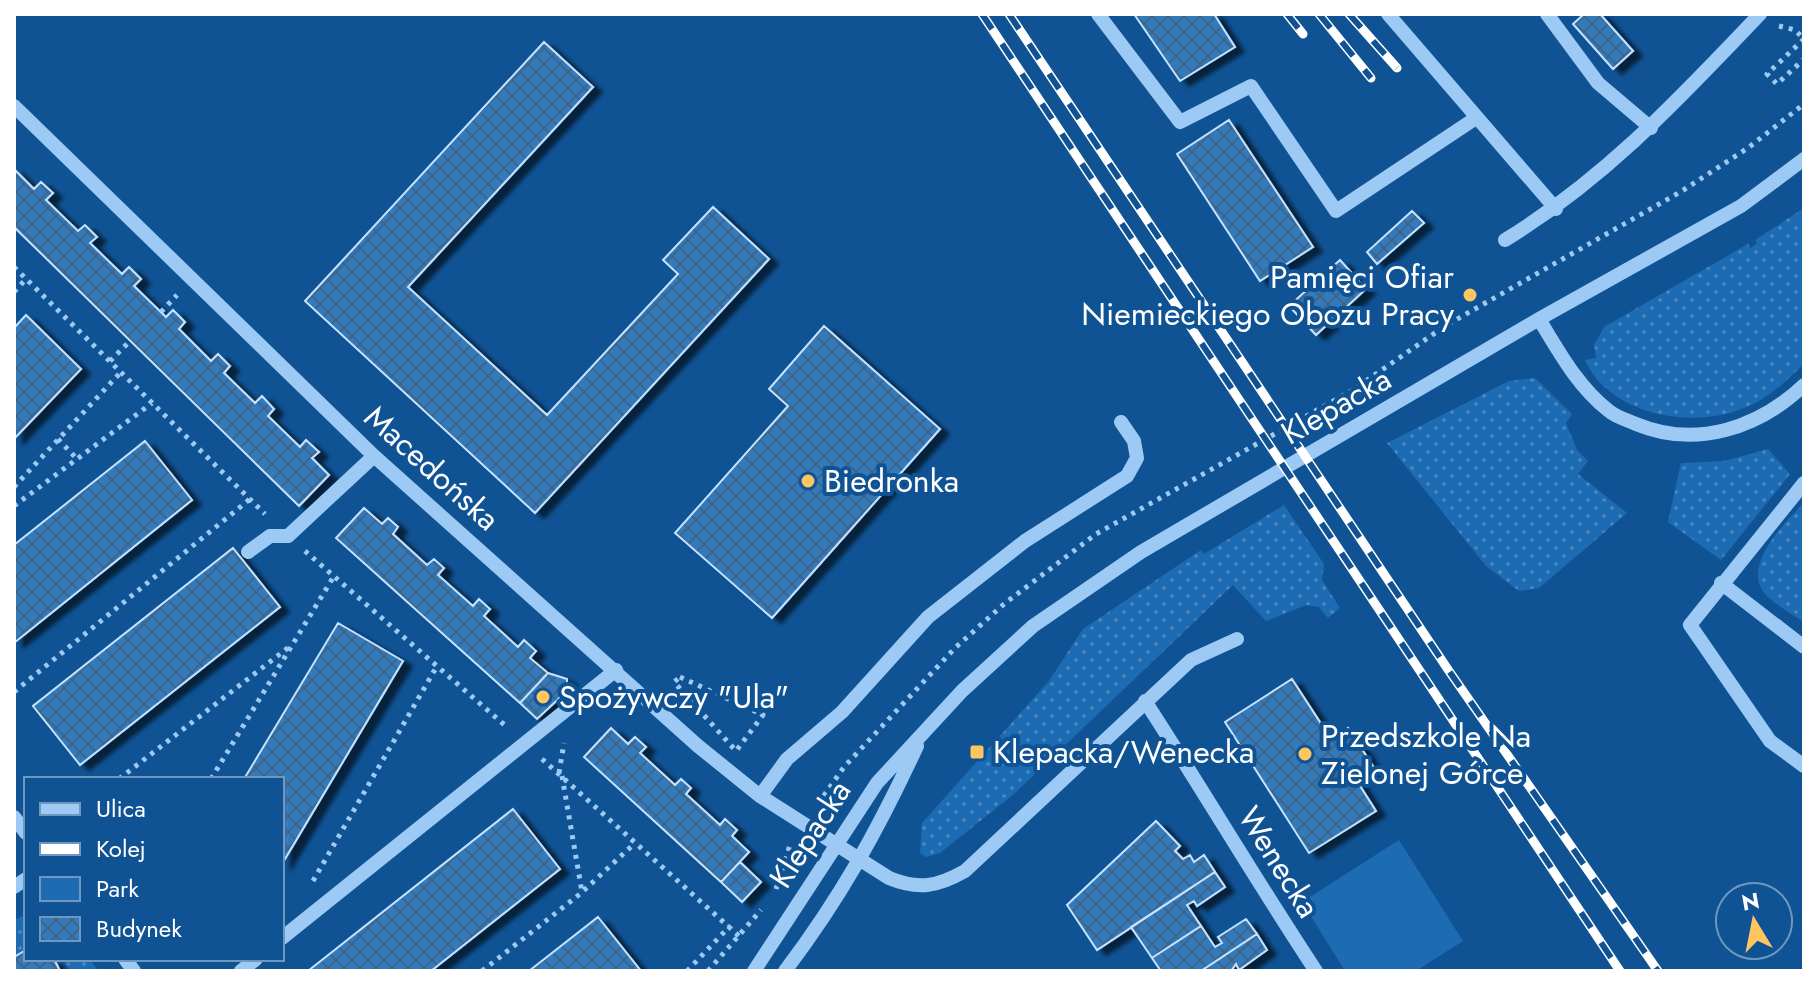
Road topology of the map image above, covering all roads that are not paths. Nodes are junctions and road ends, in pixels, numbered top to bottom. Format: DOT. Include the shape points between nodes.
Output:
graph roads {
  1 [pos="1098,14"];
  2 [pos="1388,14"];
  3 [pos="1547,14"];
  4 [pos="1760,14"];
  5 [pos="14,106"];
  6 [pos="1476,118"];
  7 [pos="1651,128"];
  8 [pos="1804,159"];
  9 [pos="1556,209"];
  10 [pos="1505,240"];
  11 [pos="1539,319"];
  12 [pos="1804,385"];
  13 [pos="1121,422"];
  14 [pos="374,456"];
  15 [pos="1804,483"];
  16 [pos="248,552"];
  17 [pos="1721,583"];
  18 [pos="1237,639"];
  19 [pos="1804,647"];
  20 [pos="616,670"];
  21 [pos="1145,701"];
  22 [pos="923,735"];
  23 [pos="1804,766"];
  24 [pos="760,796"];
  25 [pos="836,843"];
  26 [pos="862,860"];
  27 [pos="284,936"];
  28 [pos="754,971"];
  29 [pos="785,971"];
  30 [pos="1316,971"];
  1 -- 6 [label="street" via="1180,122 1251,86 1336,211"];
  2 -- 6 [label="street"];
  3 -- 7 [label="street" via="1598,83"];
  4 -- 7 [label="street"];
  5 -- 14 [label="street, Macedońska"];
  6 -- 9 [label="street"];
  7 -- 9 [label="street"];
  8 -- 11 [label="street, Klepacka" via="1741,206"];
  9 -- 10 [label="street"];
  11 -- 12 [label="street" via="1583,388 1611,414 1649,430 1716,434 1752,422"];
  11 -- 22 [label="street, Klepacka" via="1141,552 1064,604 1005,650"];
  13 -- 24 [label="street" via="1134,441 1137,458 1127,476 1025,541 928,617 842,712 787,759"];
  14 -- 16 [label="street" via="288,536 270,536"];
  14 -- 20 [label="street, Macedońska"];
  15 -- 17 [label="street"];
  17 -- 19 [label="street"];
  17 -- 23 [label="street" via="1690,625 1770,741"];
  18 -- 21 [label="street, Macedońska" via="1191,660"];
  20 -- 24 [label="street, Macedońska"];
  20 -- 27 [label="street"];
  21 -- 26 [label="street, Macedońska" via="965,871 944,883 911,887"];
  21 -- 30 [label="street, Wenecka"];
  22 -- 25 [label="street, Klepacka" via="877,783"];
  22 -- 26 [label="street, Klepacka"];
  24 -- 25 [label="street, Macedońska"];
  25 -- 26 [label="street, Macedońska"];
  25 -- 28 [label="street, Klepacka"];
  26 -- 29 [label="street, Klepacka"];
}
